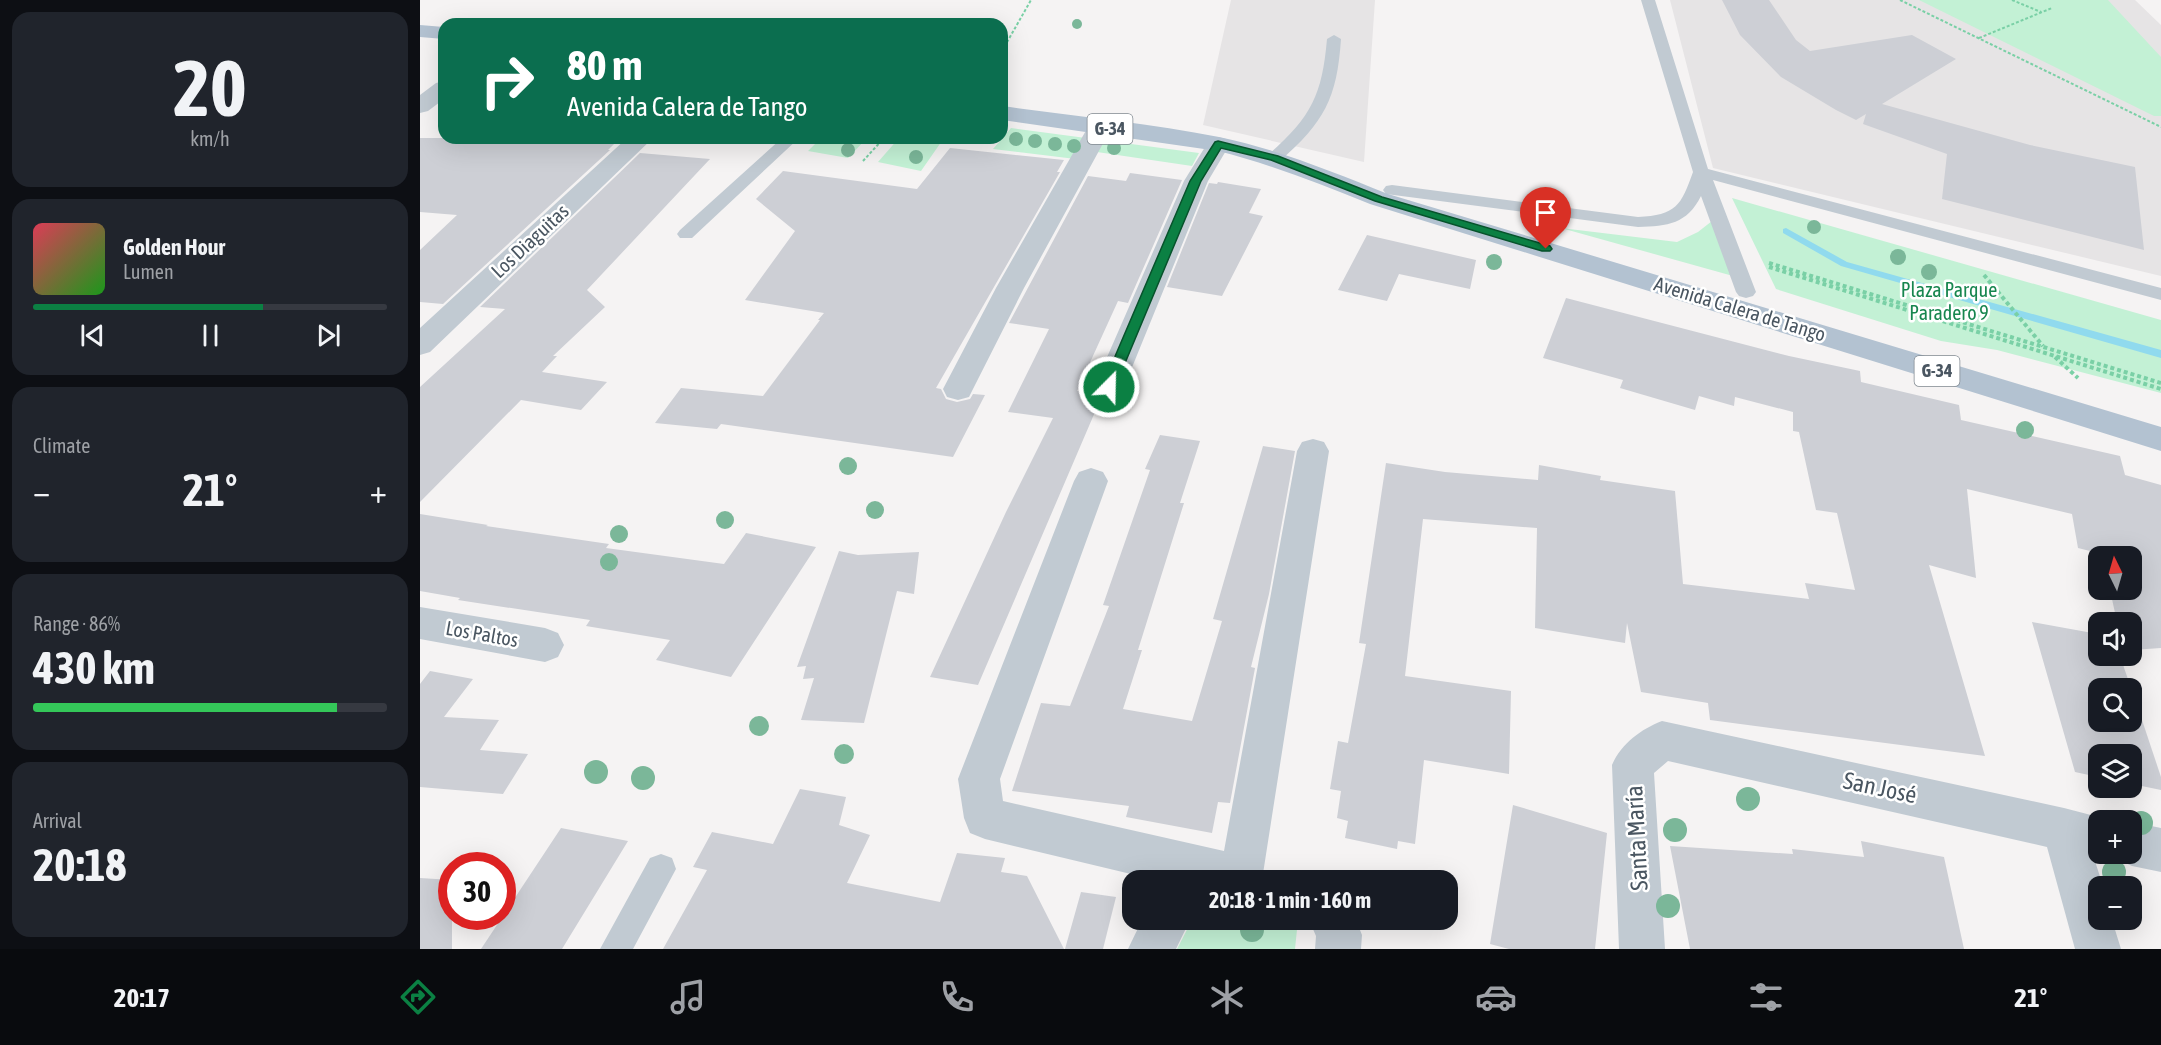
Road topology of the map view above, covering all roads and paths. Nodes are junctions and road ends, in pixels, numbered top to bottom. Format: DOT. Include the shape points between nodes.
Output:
graph roads {
  1 [pos="1031,0"];
  2 [pos="1648,0"];
  3 [pos="1900,0"];
  4 [pos="2012,0"];
  5 [pos="2052,8"];
  6 [pos="2042,13"];
  7 [pos="420,31"];
  8 [pos="438,32"];
  9 [pos="1979,38"];
  10 [pos="1334,39"];
  11 [pos="1008,40"];
  12 [pos="438,92"];
  13 [pos="420,106"];
  14 [pos="1008,114"];
  15 [pos="1100,127"];
  16 [pos="2161,127"];
  17 [pos="635,144"];
  18 [pos="784,144"];
  19 [pos="879,144"];
  20 [pos="1218,144"];
  21 [pos="1274,158"];
  22 [pos="863,161"];
  23 [pos="1701,172"];
  24 [pos="1320,175"];
  25 [pos="1392,190"];
  26 [pos="686,234"];
  27 [pos="1746,292"];
  28 [pos="2161,294"];
  29 [pos="1713,301"];
  30 [pos="2010,308"];
  31 [pos="420,345"];
  32 [pos="1109,387"];
  33 [pos="958,389"];
  34 [pos="2105,403"];
  35 [pos="2161,421"];
  36 [pos="2161,439"];
  37 [pos="1313,451"];
  38 [pos="1091,481"];
  39 [pos="420,623"];
  40 [pos="545,645"];
  41 [pos="1662,740"];
  42 [pos="2081,833"];
  43 [pos="2142,846"];
  44 [pos="2161,850"];
  45 [pos="661,869"];
  46 [pos="1176,870"];
  47 [pos="1252,870"];
  48 [pos="1161,930"];
  49 [pos="1337,930"];
  50 [pos="616,949"];
  51 [pos="1151,949"];
  52 [pos="1338,949"];
  53 [pos="1642,949"];
  54 [pos="2098,949"];
  1 -- 11 [label="path"];
  2 -- 23 [label="lane"];
  3 -- 9 [label="path"];
  4 -- 6 [label="path"];
  5 -- 6 [label="path"];
  6 -- 9 [label="path"];
  7 -- 8 [label="main road"];
  9 -- 16 [label="path"];
  10 -- 21 [label="lane" via="1333,58 1319,109"];
  12 -- 13 [label="street"];
  14 -- 15 [label="main road, Avenida Calera de Tango / G-34"];
  15 -- 20 [label="main road, Avenida Calera de Tango / G-34"];
  15 -- 33 [label="street"];
  17 -- 31 [label="street, Los Diaguitas"];
  18 -- 26 [label="lane"];
  19 -- 22 [label="path"];
  20 -- 21 [label="main road, Avenida Calera de Tango / G-34"];
  20 -- 32 [label="street" via="1196,181"];
  21 -- 24 [label="main road, Avenida Calera de Tango / G-34"];
  23 -- 25 [label="lane" via="1693,200 1684,210 1655,222"];
  23 -- 27 [label="lane"];
  23 -- 28 [label="lane"];
  24 -- 25 [label="main road, Avenida Calera de Tango / G-34"];
  24 -- 29 [label="main road, Avenida Calera de Tango / G-34" via="1379,199"];
  25 -- 27 [label="main road, Avenida Calera de Tango / G-34" via="1554,231"];
  27 -- 29 [label="main road"];
  27 -- 34 [label="main road, Avenida Calera de Tango / G-34"];
  29 -- 36 [label="main road, Avenida Calera de Tango / G-34"];
  30 -- 34 [label="path" via="2034,338"];
  34 -- 35 [label="main road, Avenida Calera de Tango / G-34"];
  37 -- 47 [label="street"];
  38 -- 46 [label="street" via="979,779 985,818"];
  39 -- 40 [label="street, Los Paltos"];
  41 -- 42 [label="street, San José"];
  41 -- 53 [label="street, Santa María" via="1633,765"];
  42 -- 54 [label="street"];
  43 -- 44 [label="street"];
  45 -- 50 [label="lane"];
  48 -- 51 [label="street"];
  49 -- 52 [label="street"];
}
